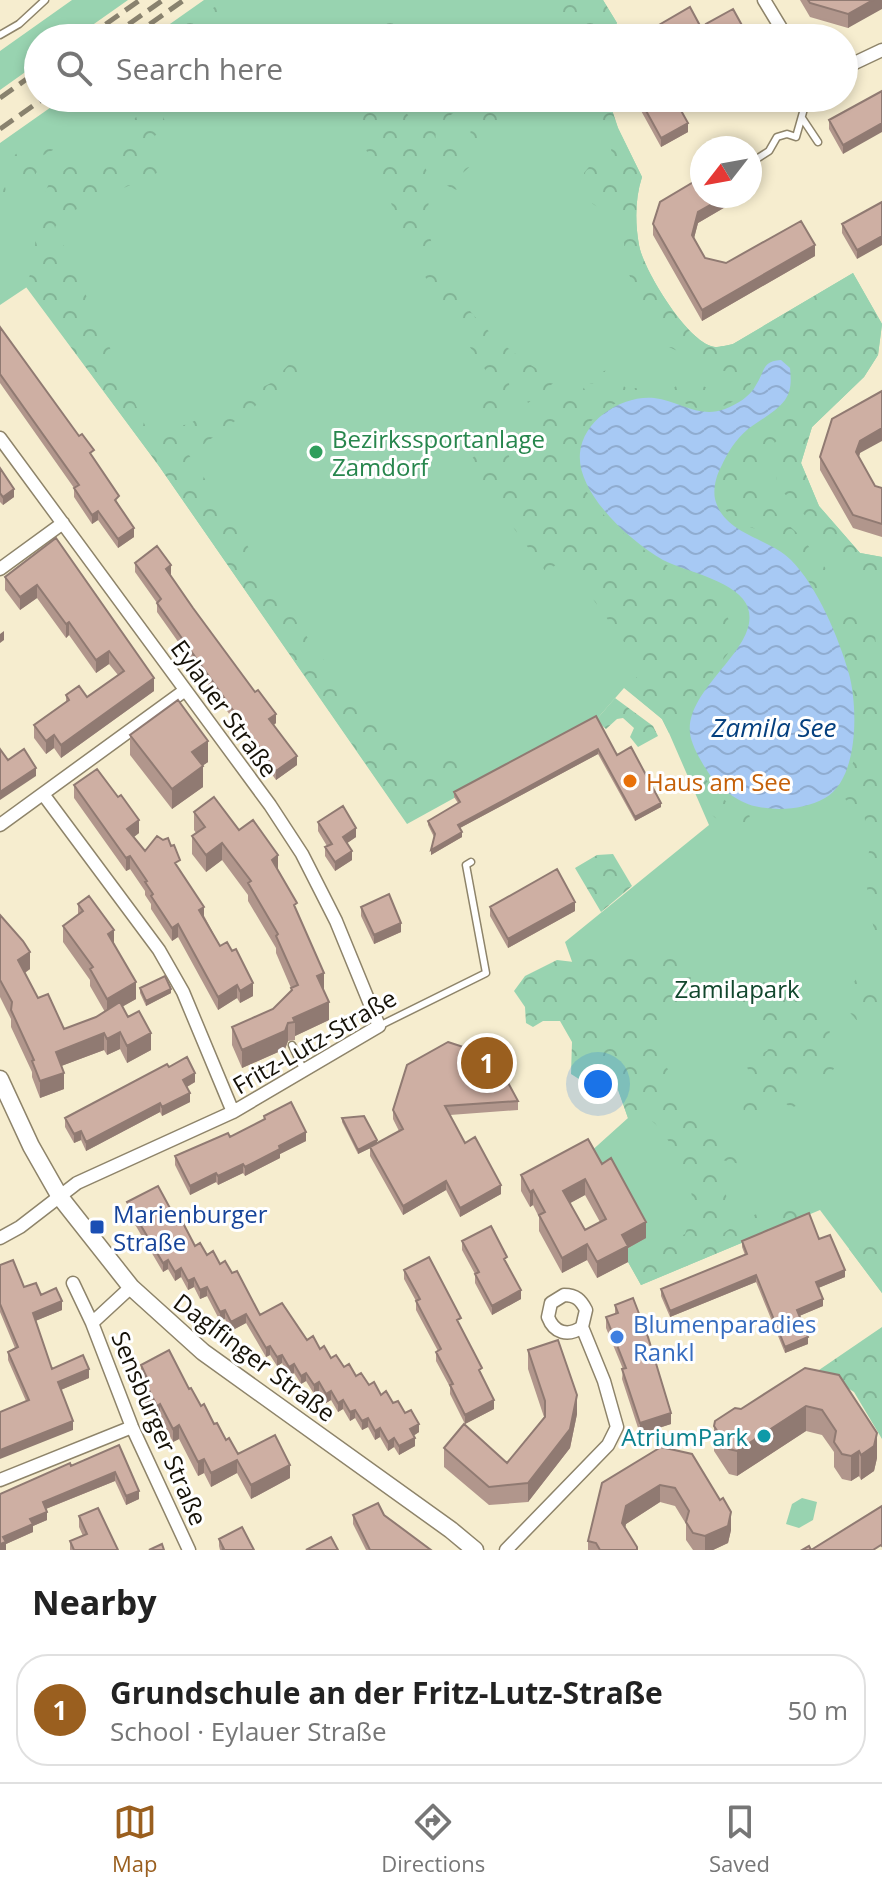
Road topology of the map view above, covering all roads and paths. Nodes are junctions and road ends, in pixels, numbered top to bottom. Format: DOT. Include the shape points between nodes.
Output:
graph roads {
  1 [pos="45,0"];
  2 [pos="764,0"];
  3 [pos="779,24"];
  4 [pos="0,35"];
  5 [pos="882,50"];
  6 [pos="858,61"];
  7 [pos="804,112"];
  8 [pos="802,118"];
  9 [pos="818,142"];
  10 [pos="762,156"];
  11 [pos="0,438"];
  12 [pos="63,523"];
  13 [pos="0,569"];
  14 [pos="184,691"];
  15 [pos="43,794"];
  16 [pos="0,825"];
  17 [pos="471,862"];
  18 [pos="379,1026"];
  19 [pos="292,1045"];
  20 [pos="304,1072"];
  21 [pos="0,1079"];
  22 [pos="233,1112"];
  23 [pos="60,1197"];
  24 [pos="0,1238"];
  25 [pos="73,1283"];
  26 [pos="131,1287"];
  27 [pos="92,1323"];
  28 [pos="582,1327"];
  29 [pos="132,1427"];
  30 [pos="0,1480"];
  31 [pos="189,1550"];
  32 [pos="475,1550"];
  33 [pos="506,1550"];
  1 -- 4 [label="lane"];
  2 -- 3 [label="street"];
  5 -- 6 [label="street"];
  7 -- 8 [label="lane"];
  8 -- 9 [label="lane"];
  8 -- 10 [label="lane" via="796,137 777,137"];
  11 -- 12 [label="street, Eylauer Straße"];
  12 -- 13 [label="street"];
  12 -- 14 [label="street, Eylauer Straße"];
  14 -- 15 [label="street"];
  14 -- 18 [label="street, Eylauer Straße" via="302,854"];
  15 -- 16 [label="street"];
  15 -- 22 [label="street" via="159,950 183,992"];
  17 -- 18 [label="lane, Fritz-Lutz-Straße" via="466,865 486,973"];
  18 -- 20 [label="street, Fritz-Lutz-Straße"];
  19 -- 20 [label="lane"];
  20 -- 22 [label="street, Fritz-Lutz-Straße"];
  21 -- 23 [label="street, Daglfinger Straße"];
  22 -- 23 [label="street, Fritz-Lutz-Straße" via="77,1183"];
  23 -- 24 [label="street"];
  23 -- 26 [label="street, Daglfinger Straße"];
  25 -- 27 [label="street, Sensburger Straße"];
  26 -- 27 [label="street, Sensburger Straße"];
  26 -- 32 [label="street, Daglfinger Straße" via="203,1352"];
  27 -- 29 [label="street, Sensburger Straße"];
  28 -- 33 [label="street" via="617,1427 608,1445"];
  29 -- 30 [label="street"];
  29 -- 31 [label="street, Sensburger Straße"];
}
